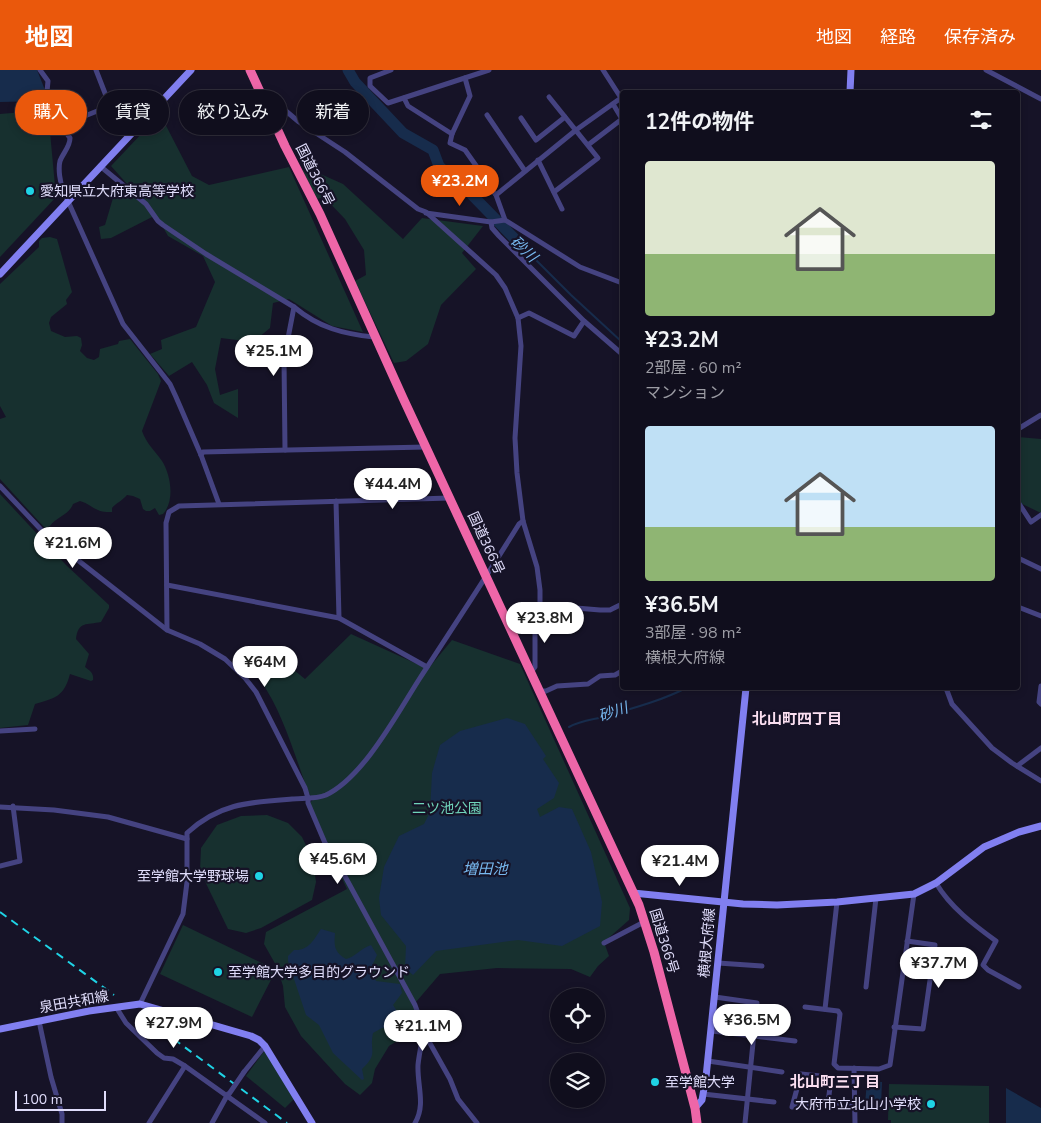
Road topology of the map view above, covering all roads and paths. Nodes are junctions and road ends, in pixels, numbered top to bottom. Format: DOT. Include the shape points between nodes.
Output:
graph roads {
  1 [pos="40,70"];
  2 [pos="96,70"];
  3 [pos="191,70"];
  4 [pos="250,70"];
  5 [pos="391,70"];
  6 [pos="489,70"];
  7 [pos="603,70"];
  8 [pos="851,70"];
  9 [pos="986,70"];
  10 [pos="380,72"];
  11 [pos="465,78"];
  12 [pos="258,87"];
  13 [pos="47,90"];
  14 [pos="850,90"];
  15 [pos="620,95"];
  16 [pos="549,97"];
  17 [pos="404,98"];
  18 [pos="620,99"];
  19 [pos="1041,99"];
  20 [pos="613,104"];
  21 [pos="487,114"];
  22 [pos="87,115"];
  23 [pos="620,116"];
  24 [pos="565,117"];
  25 [pos="521,118"];
  26 [pos="620,121"];
  27 [pos="576,130"];
  28 [pos="452,134"];
  29 [pos="68,135"];
  30 [pos="588,145"];
  31 [pos="538,160"];
  32 [pos="100,166"];
  33 [pos="525,171"];
  34 [pos="554,192"];
  35 [pos="496,195"];
  36 [pos="68,200"];
  37 [pos="562,208"];
  38 [pos="426,212"];
  39 [pos="505,220"];
  40 [pos="492,222"];
  41 [pos="0,274"];
  42 [pos="620,282"];
  43 [pos="294,307"];
  44 [pos="518,318"];
  45 [pos="584,321"];
  46 [pos="374,337"];
  47 [pos="620,352"];
  48 [pos="1041,414"];
  49 [pos="1020,427"];
  50 [pos="426,447"];
  51 [pos="286,450"];
  52 [pos="201,455"];
  53 [pos="0,486"];
  54 [pos="450,498"];
  55 [pos="336,501"];
  56 [pos="219,504"];
  57 [pos="1020,505"];
  58 [pos="1041,516"];
  59 [pos="523,521"];
  60 [pos="1020,559"];
  61 [pos="1041,569"];
  62 [pos="486,576"];
  63 [pos="167,585"];
  64 [pos="540,605"];
  65 [pos="620,605"];
  66 [pos="1020,608"];
  67 [pos="1041,616"];
  68 [pos="340,618"];
  69 [pos="166,630"];
  70 [pos="427,667"];
  71 [pos="531,672"];
  72 [pos="620,672"];
  73 [pos="1041,686"];
  74 [pos="746,690"];
  75 [pos="947,690"];
  76 [pos="540,691"];
  77 [pos="1041,704"];
  78 [pos="35,729"];
  79 [pos="0,731"];
  80 [pos="1041,748"];
  81 [pos="1017,766"];
  82 [pos="1041,780"];
  83 [pos="308,798"];
  84 [pos="13,806"];
  85 [pos="0,807"];
  86 [pos="1041,826"];
  87 [pos="187,839"];
  88 [pos="0,866"];
  89 [pos="936,883"];
  90 [pos="633,893"];
  91 [pos="914,894"];
  92 [pos="876,898"];
  93 [pos="724,902"];
  94 [pos="837,902"];
  95 [pos="644,922"];
  96 [pos="907,942"];
  97 [pos="604,943"];
  98 [pos="718,963"];
  99 [pos="762,966"];
  100 [pos="866,987"];
  101 [pos="1019,987"];
  102 [pos="715,997"];
  103 [pos="140,1004"];
  104 [pos="116,1007"];
  105 [pos="806,1007"];
  106 [pos="825,1010"];
  107 [pos="39,1021"];
  108 [pos="894,1027"];
  109 [pos="0,1028"];
  110 [pos="424,1028"];
  111 [pos="712,1031"];
  112 [pos="755,1036"];
  113 [pos="795,1041"];
  114 [pos="265,1046"];
  115 [pos="708,1061"];
  116 [pos="185,1066"];
  117 [pos="752,1068"];
  118 [pos="854,1068"];
  119 [pos="782,1072"];
  120 [pos="703,1094"];
  121 [pos="228,1095"];
  122 [pos="749,1098"];
  123 [pos="774,1102"];
  124 [pos="828,1103"];
  125 [pos="855,1103"];
  126 [pos="695,1108"];
  127 [pos="62,1123"];
  128 [pos="149,1123"];
  129 [pos="212,1123"];
  130 [pos="264,1123"];
  131 [pos="312,1123"];
  132 [pos="415,1123"];
  133 [pos="477,1123"];
  134 [pos="697,1123"];
  135 [pos="745,1123"];
  136 [pos="855,1123"];
  1 -- 13 [label="street" via="48,81"];
  2 -- 22 [label="street" via="110,106"];
  3 -- 32 [label="main road"];
  4 -- 12 [label="highway, 国道366号"];
  5 -- 10 [label="street"];
  6 -- 11 [label="street"];
  7 -- 15 [label="street"];
  8 -- 14 [label="main road"];
  9 -- 19 [label="street"];
  10 -- 17 [label="street" via="370,78 370,86 388,103"];
  11 -- 17 [label="street"];
  11 -- 28 [label="street" via="470,96"];
  12 -- 38 [label="street" via="300,122"];
  12 -- 46 [label="highway, 国道366号" via="320,214"];
  16 -- 24 [label="street"];
  17 -- 28 [label="street" via="408,106"];
  18 -- 20 [label="street"];
  20 -- 23 [label="street"];
  20 -- 27 [label="street"];
  21 -- 33 [label="street"];
  24 -- 25 [label="street" via="536,140"];
  24 -- 27 [label="street"];
  26 -- 30 [label="street"];
  27 -- 30 [label="street"];
  27 -- 31 [label="street"];
  28 -- 35 [label="street" via="450,143 465,150"];
  29 -- 36 [label="street" via="69,145 60,164 61,184"];
  30 -- 34 [label="street" via="598,158"];
  31 -- 33 [label="street"];
  31 -- 34 [label="street"];
  32 -- 36 [label="main road"];
  32 -- 43 [label="street" via="146,204 163,225"];
  33 -- 35 [label="street"];
  34 -- 37 [label="street"];
  35 -- 39 [label="street"];
  36 -- 41 [label="main road"];
  36 -- 52 [label="street" via="123,324 170,384"];
  38 -- 40 [label="street"];
  38 -- 44 [label="street" via="496,275 506,288"];
  39 -- 40 [label="street"];
  39 -- 42 [label="street" via="570,262"];
  40 -- 45 [label="street" via="498,236"];
  43 -- 46 [label="street" via="332,329 349,335"];
  43 -- 51 [label="street" via="284,359"];
  44 -- 45 [label="street" via="529,313 574,336"];
  44 -- 59 [label="street" via="521,346 514,438"];
  45 -- 47 [label="street"];
  46 -- 50 [label="highway, 国道366号"];
  48 -- 49 [label="street"];
  50 -- 51 [label="street"];
  50 -- 54 [label="highway, 国道366号"];
  51 -- 52 [label="street" via="203,452"];
  52 -- 56 [label="street"];
  53 -- 69 [label="street" via="47,536"];
  54 -- 55 [label="street"];
  54 -- 62 [label="highway, 国道366号"];
  55 -- 56 [label="street"];
  55 -- 68 [label="street"];
  56 -- 63 [label="street" via="179,506 169,512 166,523"];
  57 -- 58 [label="street" via="1032,522"];
  59 -- 62 [label="street"];
  59 -- 64 [label="street" via="536,567"];
  60 -- 61 [label="street"];
  62 -- 70 [label="street"];
  62 -- 71 [label="highway, 国道366号"];
  63 -- 68 [label="street"];
  63 -- 69 [label="street"];
  64 -- 65 [label="street" via="610,610"];
  64 -- 71 [label="street" via="535,667"];
  66 -- 67 [label="street"];
  68 -- 70 [label="street"];
  69 -- 83 [label="street" via="225,659 245,678 269,716"];
  70 -- 83 [label="street" via="367,759 337,788 324,796"];
  71 -- 76 [label="highway, 国道366号"];
  72 -- 76 [label="street" via="600,676 588,684"];
  73 -- 77 [label="street"];
  74 -- 93 [label="main road, 横根大府線"];
  75 -- 81 [label="street" via="952,704 992,748"];
  76 -- 90 [label="highway, 国道366号"];
  78 -- 79 [label="street"];
  80 -- 81 [label="street"];
  81 -- 82 [label="street"];
  83 -- 87 [label="street" via="251,803 213,813 187,833"];
  83 -- 110 [label="street" via="325,843 394,965"];
  84 -- 85 [label="street"];
  84 -- 87 [label="street" via="108,817"];
  84 -- 88 [label="street" via="20,862"];
  86 -- 89 [label="main road" via="984,847"];
  87 -- 103 [label="street" via="183,914"];
  89 -- 91 [label="main road"];
  89 -- 101 [label="street" via="947,900 996,941 983,965"];
  90 -- 93 [label="main road"];
  90 -- 95 [label="highway, 国道366号"];
  91 -- 92 [label="main road"];
  91 -- 96 [label="street"];
  92 -- 94 [label="main road"];
  92 -- 100 [label="street"];
  93 -- 94 [label="main road" via="777,905"];
  93 -- 98 [label="main road, 横根大府線"];
  94 -- 106 [label="street"];
  95 -- 97 [label="street"];
  95 -- 126 [label="highway, 国道366号"];
  96 -- 108 [label="street"];
  96 -- 108 [label="street" via="935,945 923,1029"];
  98 -- 99 [label="street"];
  98 -- 102 [label="main road, 横根大府線"];
  102 -- 111 [label="main road, 横根大府線"];
  102 -- 112 [label="street" via="757,1003"];
  103 -- 104 [label="main road, 泉田共和線"];
  103 -- 114 [label="main road, 泉田共和線" via="251,1036"];
  104 -- 107 [label="main road, 泉田共和線"];
  104 -- 116 [label="street" via="126,1023 157,1053"];
  105 -- 106 [label="street"];
  106 -- 118 [label="street" via="840,1014 834,1064 838,1068"];
  107 -- 109 [label="main road, 泉田共和線"];
  107 -- 127 [label="street"];
  108 -- 118 [label="street" via="890,1066"];
  110 -- 132 [label="street" via="418,1066 421,1106"];
  110 -- 133 [label="street" via="458,1098"];
  111 -- 112 [label="street"];
  111 -- 115 [label="main road, 横根大府線"];
  112 -- 113 [label="street"];
  112 -- 117 [label="street"];
  114 -- 121 [label="street, bridge"];
  114 -- 131 [label="main road, 泉田共和線"];
  115 -- 117 [label="street"];
  115 -- 120 [label="main road, 横根大府線"];
  116 -- 121 [label="street"];
  116 -- 128 [label="street"];
  117 -- 119 [label="street"];
  117 -- 122 [label="street"];
  118 -- 125 [label="street"];
  120 -- 122 [label="street"];
  120 -- 126 [label="main road, 横根大府線"];
  121 -- 129 [label="street"];
  121 -- 130 [label="street"];
  122 -- 123 [label="street"];
  122 -- 135 [label="street"];
  124 -- 124 [label="street" via="792,1107 801,1074 830,1076"];
  124 -- 125 [label="street"];
  125 -- 136 [label="street"];
  126 -- 134 [label="highway, 国道366号"];
}
